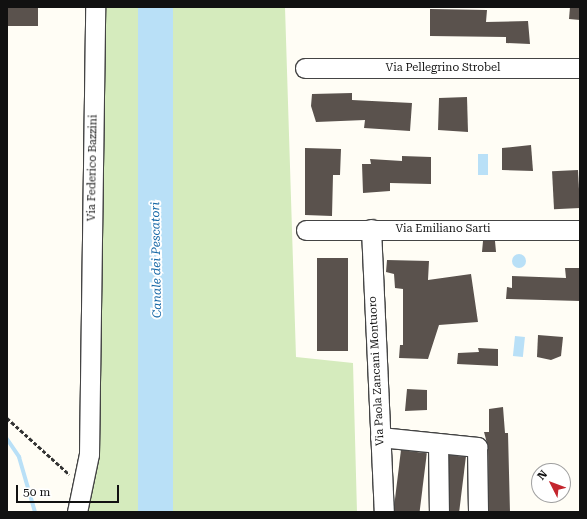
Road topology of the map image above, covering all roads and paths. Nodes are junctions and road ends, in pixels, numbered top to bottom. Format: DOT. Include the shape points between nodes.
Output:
graph roads {
  1 [pos="95,7"];
  2 [pos="305,68"];
  3 [pos="580,68"];
  4 [pos="371,229"];
  5 [pos="306,230"];
  6 [pos="580,230"];
  7 [pos="7,418"];
  8 [pos="380,437"];
  9 [pos="438,443"];
  10 [pos="72,477"];
  11 [pos="77,512"];
  12 [pos="384,512"];
  13 [pos="439,512"];
  14 [pos="478,512"];
  1 -- 11 [label="street, Via Federico Bazzini" via="89,454"];
  2 -- 3 [label="street, Via Pellegrino Strobel"];
  4 -- 5 [label="street, Via Emiliano Sarti"];
  4 -- 6 [label="street, Via Emiliano Sarti"];
  4 -- 8 [label="street, Via Paola Zancani Montuoro"];
  7 -- 10 [label="path"];
  8 -- 9 [label="street"];
  8 -- 12 [label="street, Via Paola Zancani Montuoro"];
  9 -- 13 [label="street"];
  9 -- 14 [label="street" via="477,447"];
}
